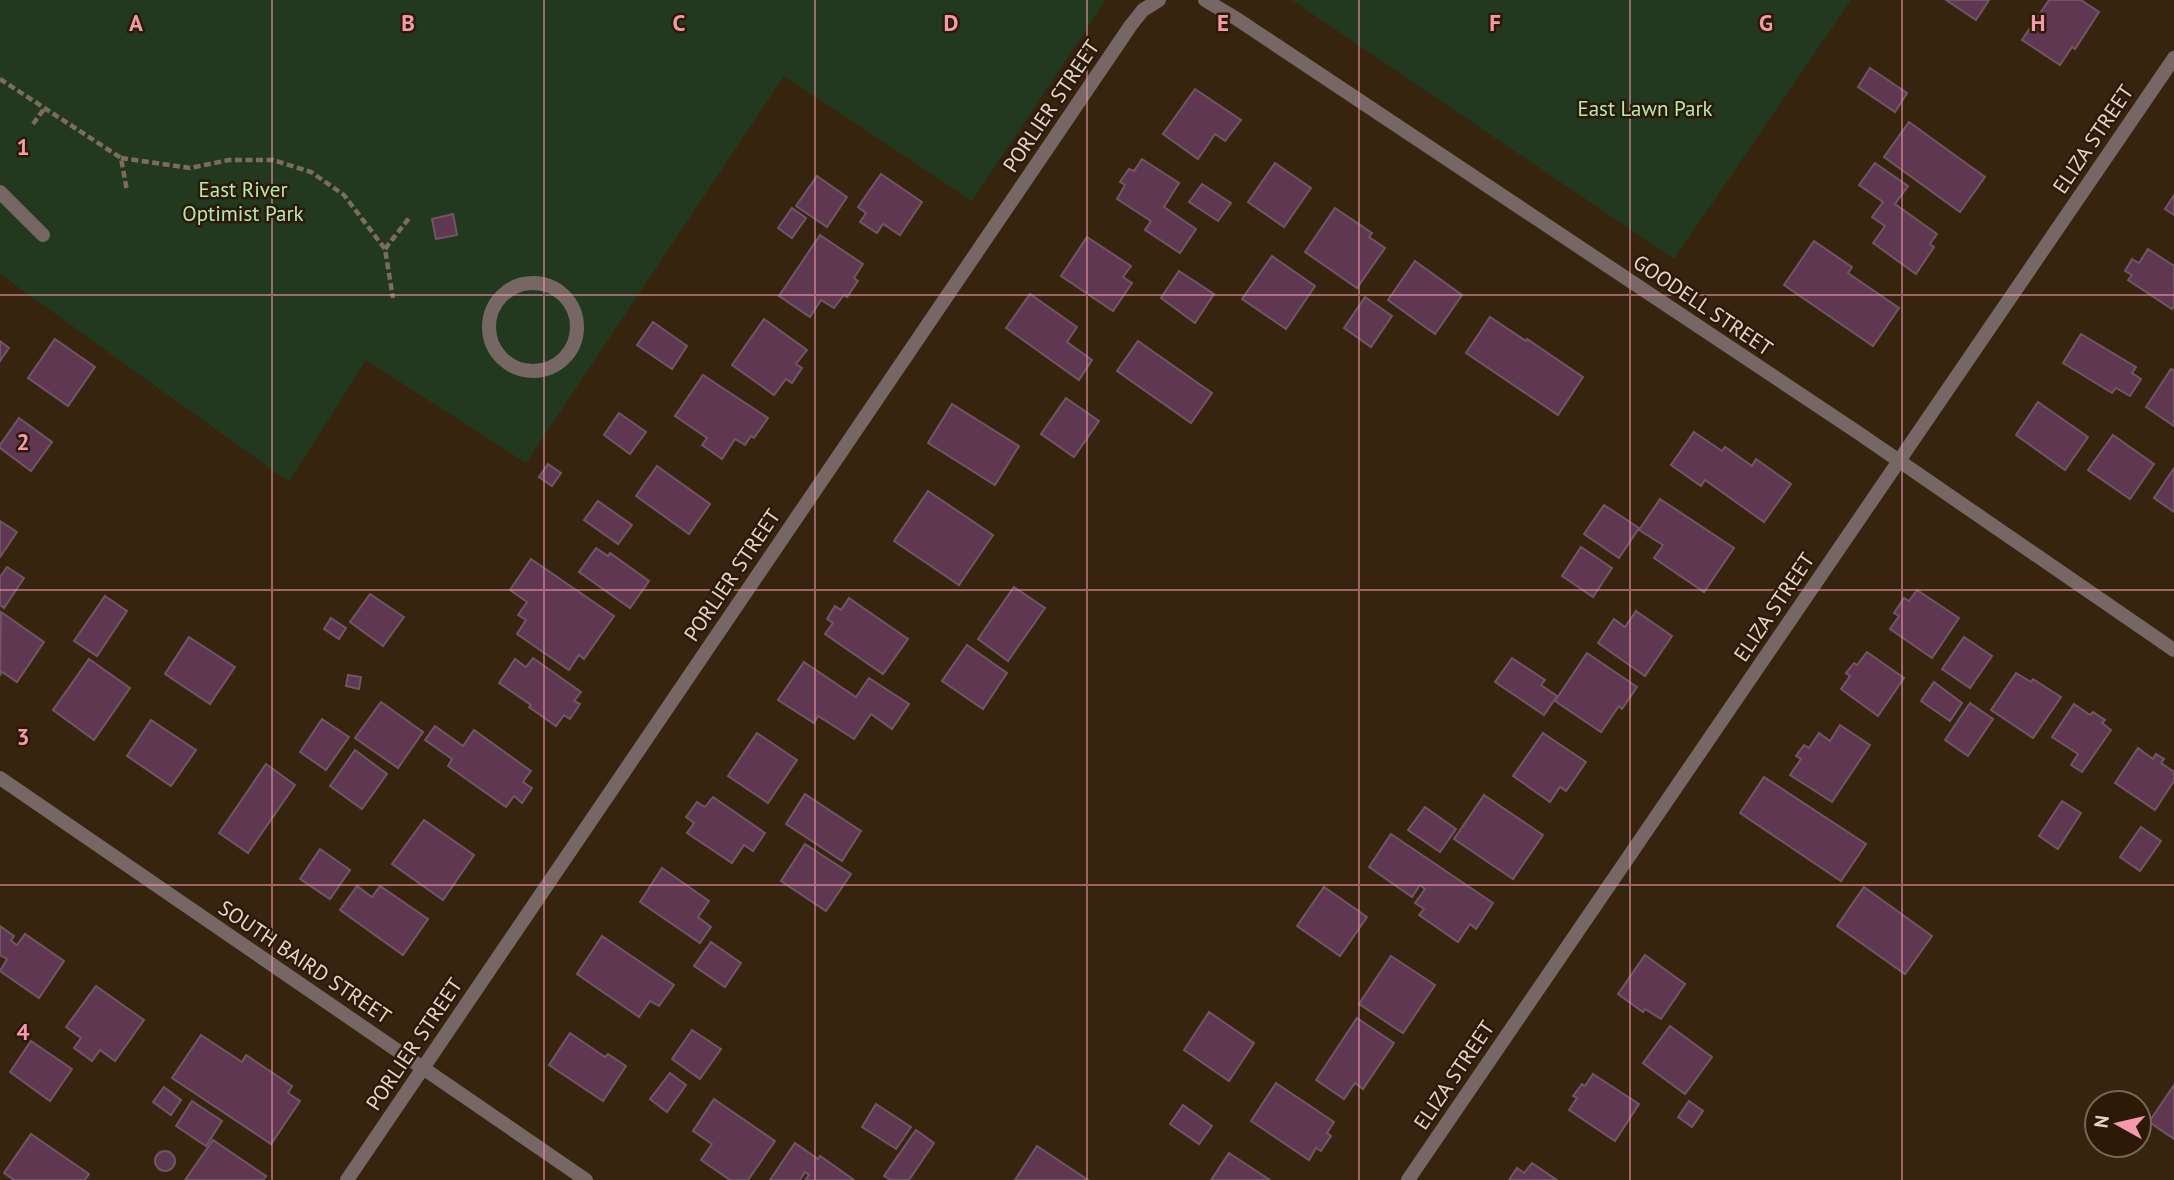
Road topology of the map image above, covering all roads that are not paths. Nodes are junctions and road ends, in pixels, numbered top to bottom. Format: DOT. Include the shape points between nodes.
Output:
graph roads {
  1 [pos="1159,0"];
  2 [pos="1205,0"];
  3 [pos="2174,58"];
  4 [pos="0,192"];
  5 [pos="43,235"];
  6 [pos="521,285"];
  7 [pos="1899,461"];
  8 [pos="2174,650"];
  9 [pos="0,778"];
  10 [pos="423,1068"];
  11 [pos="347,1180"];
  12 [pos="586,1180"];
  13 [pos="1408,1180"];
  1 -- 10 [label="street, PORLIER STREET" via="1143,10 1131,26"];
  2 -- 7 [label="street, GOODELL STREET"];
  3 -- 7 [label="street, ELIZA STREET"];
  4 -- 5 [label="street"];
  6 -- 6 [label="street" via="498,300 489,326 491,339 509,364 538,371 565,358 577,330 576,315 569,301 548,285"];
  7 -- 8 [label="street, GOODELL STREET"];
  7 -- 13 [label="street, ELIZA STREET"];
  9 -- 10 [label="street, SOUTH BAIRD STREET"];
  10 -- 11 [label="street, PORLIER STREET"];
  10 -- 12 [label="street, SOUTH BAIRD STREET"];
}
